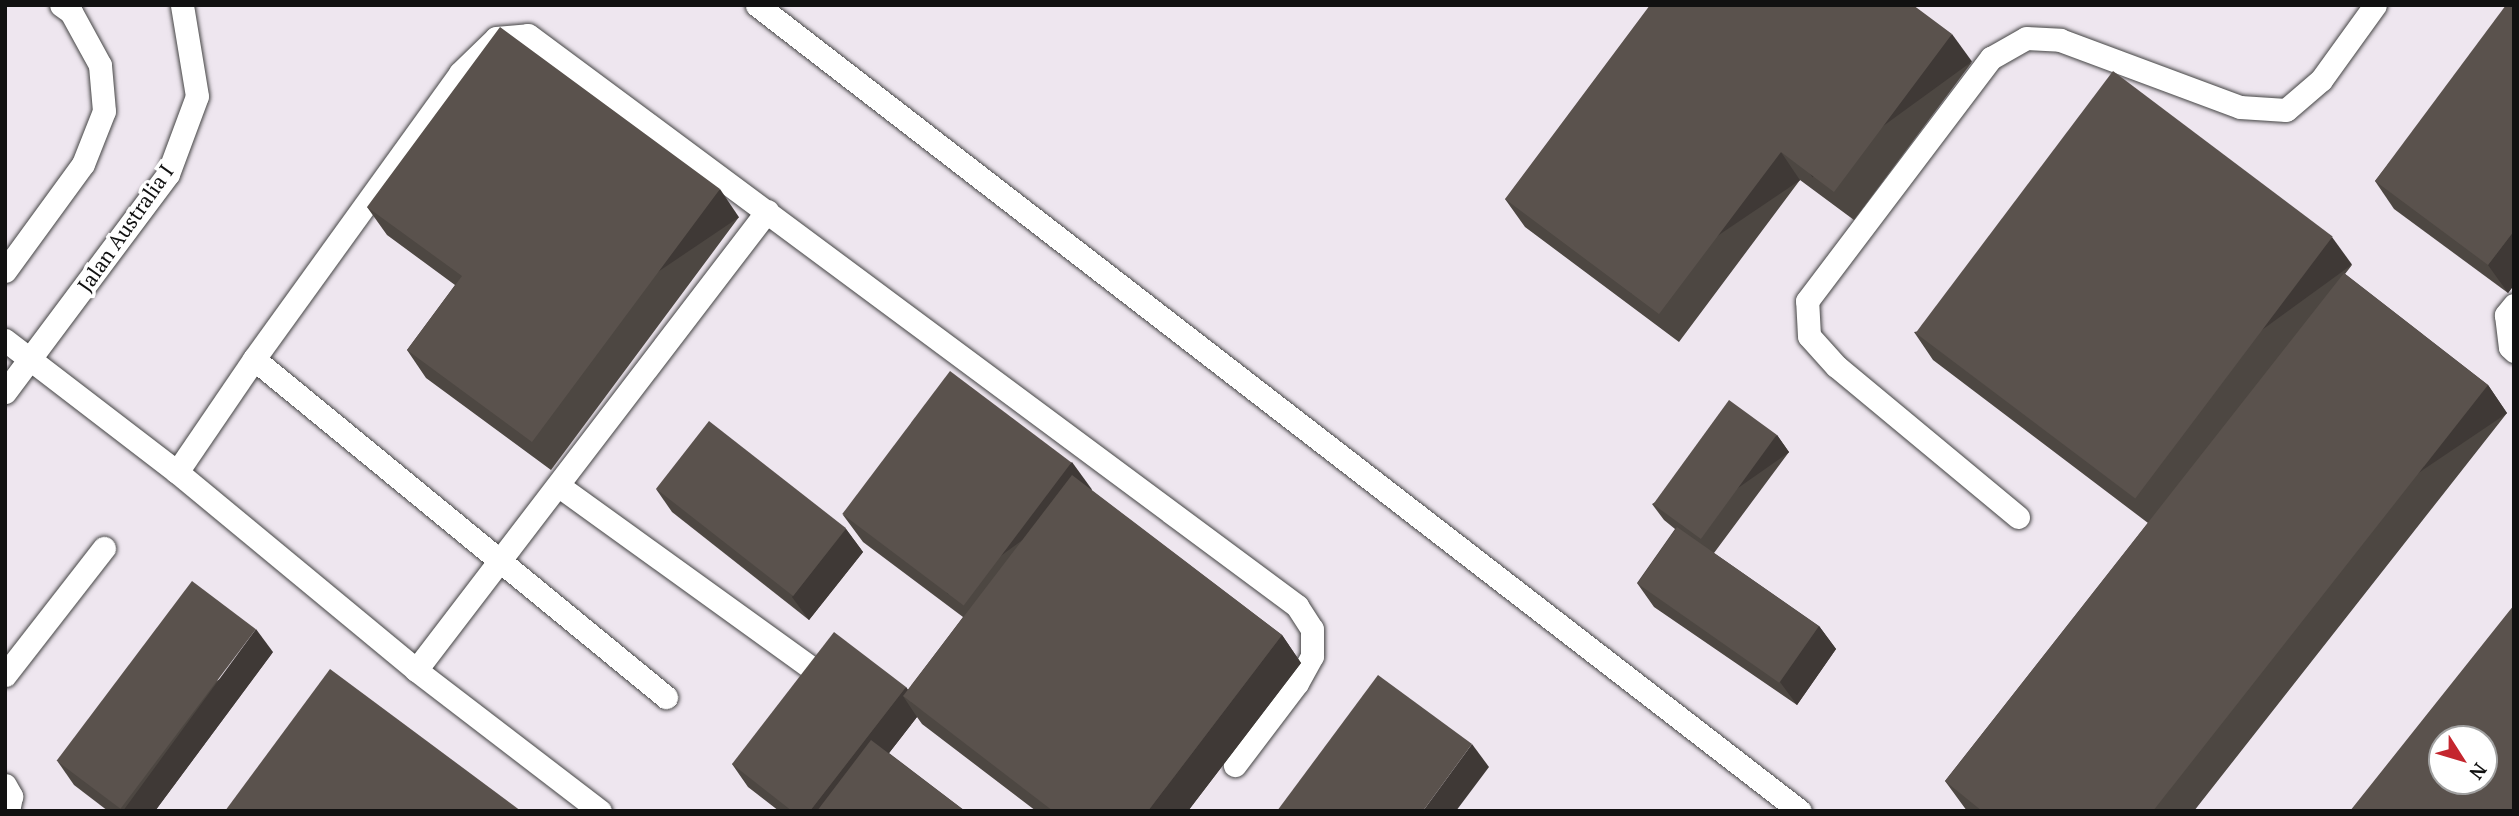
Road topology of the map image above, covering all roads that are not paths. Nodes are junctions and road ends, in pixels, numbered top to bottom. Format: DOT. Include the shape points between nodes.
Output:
graph roads {
  1 [pos="61,5"];
  2 [pos="182,5"];
  3 [pos="757,5"];
  4 [pos="2375,5"];
  5 [pos="767,211"];
  6 [pos="5,271"];
  7 [pos="2514,305"];
  8 [pos="5,340"];
  9 [pos="2514,351"];
  10 [pos="29,359"];
  11 [pos="254,359"];
  12 [pos="5,392"];
  13 [pos="177,472"];
  14 [pos="559,486"];
  15 [pos="2018,517"];
  16 [pos="104,548"];
  17 [pos="501,561"];
  18 [pos="416,670"];
  19 [pos="814,670"];
  20 [pos="5,675"];
  21 [pos="666,697"];
  22 [pos="1235,765"];
  23 [pos="5,785"];
  24 [pos="8,811"];
  25 [pos="600,811"];
  26 [pos="1800,811"];
  1 -- 6 [label="lane" via="71,12 100,65 104,111 83,164"];
  2 -- 10 [label="lane, Jalan Australia I" via="197,96 168,174"];
  3 -- 26 [label="lane"];
  4 -- 15 [label="lane" via="2321,80 2286,110 2240,107 2060,40 2026,38 1991,58 1807,301 1809,336 1836,366"];
  5 -- 11 [label="lane" via="528,35 495,38 460,73"];
  5 -- 14 [label="lane"];
  5 -- 22 [label="lane" via="1297,606 1312,629 1312,656"];
  7 -- 9 [label="lane" via="2506,315"];
  8 -- 10 [label="lane"];
  10 -- 12 [label="lane, Jalan Australia I"];
  10 -- 13 [label="lane"];
  11 -- 13 [label="lane"];
  11 -- 17 [label="lane"];
  13 -- 18 [label="lane"];
  14 -- 17 [label="lane"];
  14 -- 19 [label="lane"];
  16 -- 20 [label="lane"];
  17 -- 18 [label="lane"];
  17 -- 21 [label="lane"];
  18 -- 25 [label="lane"];
  23 -- 24 [label="lane" via="11,796"];
}
